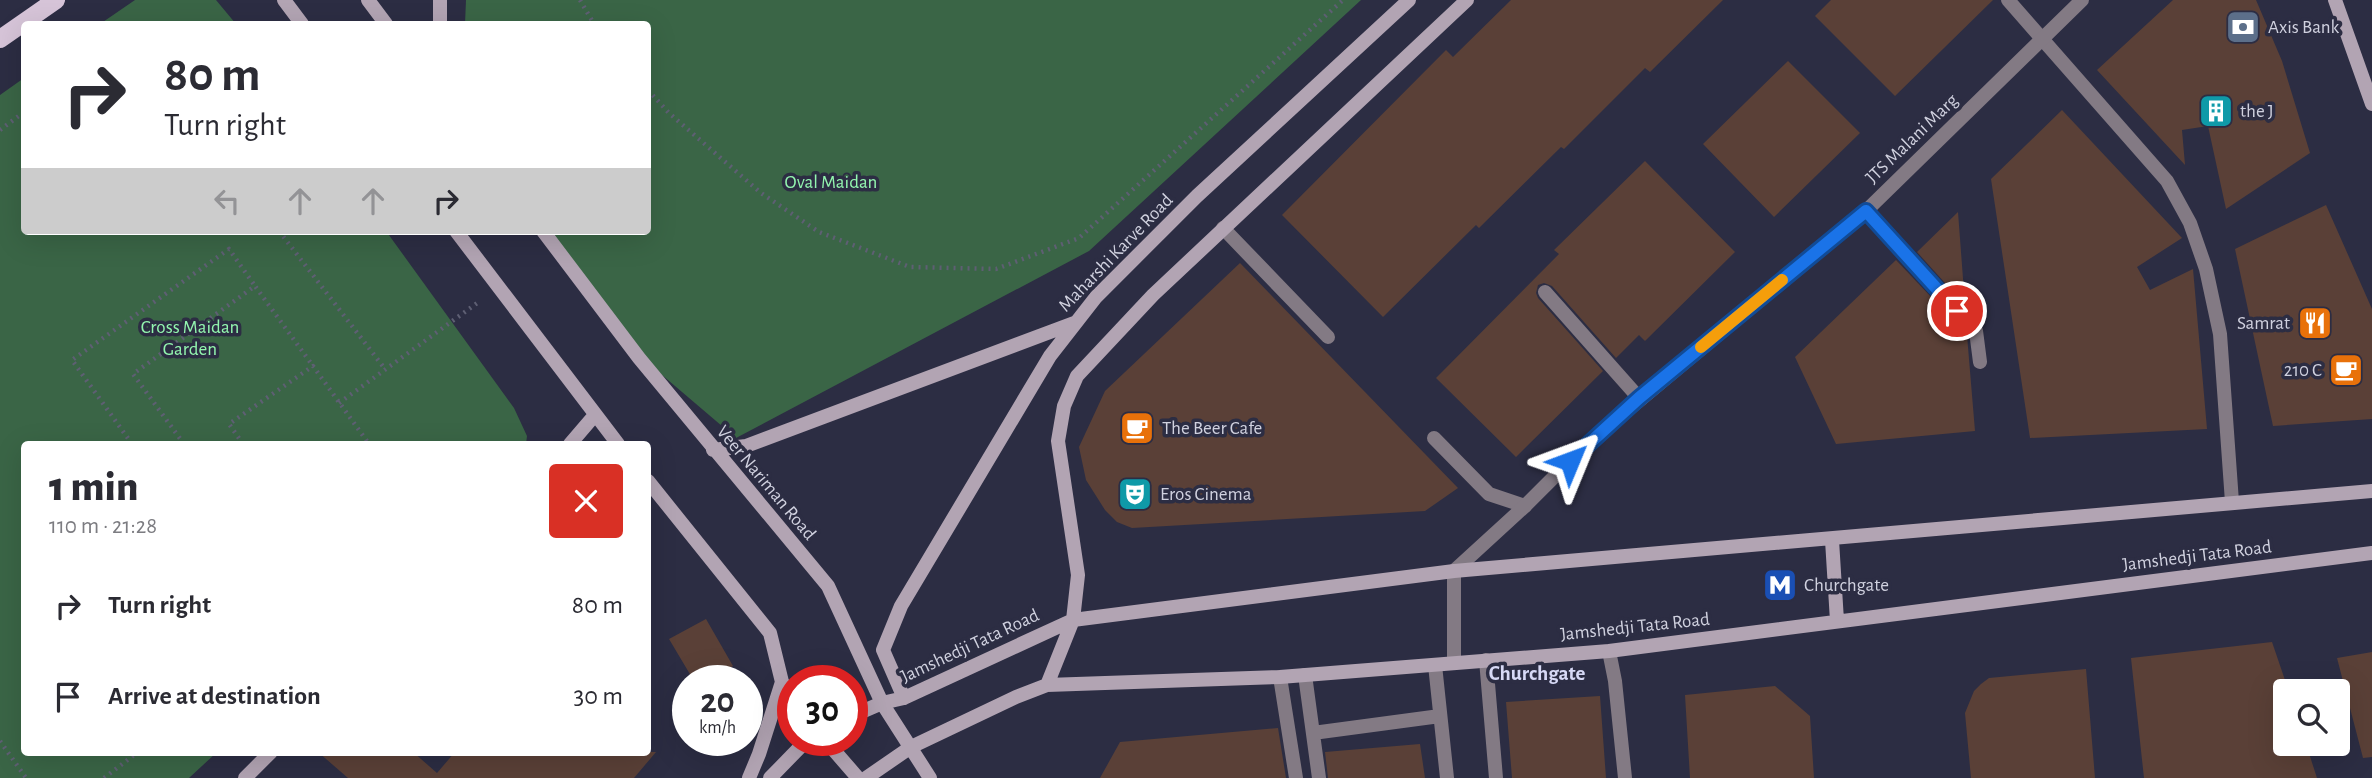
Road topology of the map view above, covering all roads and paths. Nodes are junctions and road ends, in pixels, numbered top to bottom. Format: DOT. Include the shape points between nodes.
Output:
graph roads {
  1 [pos="56,0"];
  2 [pos="284,0"];
  3 [pos="368,0"];
  4 [pos="440,0"];
  5 [pos="580,0"];
  6 [pos="1343,0"];
  7 [pos="1409,0"];
  8 [pos="1466,0"];
  9 [pos="2008,0"];
  10 [pos="2082,0"];
  11 [pos="2334,0"];
  12 [pos="26,21"];
  13 [pos="300,21"];
  14 [pos="384,21"];
  15 [pos="440,21"];
  16 [pos="592,21"];
  17 [pos="21,24"];
  18 [pos="2043,38"];
  19 [pos="0,39"];
  20 [pos="651,93"];
  21 [pos="2372,104"];
  22 [pos="21,114"];
  23 [pos="0,130"];
  24 [pos="1866,211"];
  25 [pos="1223,228"];
  26 [pos="282,235"];
  27 [pos="459,235"];
  28 [pos="546,235"];
  29 [pos="255,286"];
  30 [pos="498,288"];
  31 [pos="1545,292"];
  32 [pos="1076,322"];
  33 [pos="1328,337"];
  34 [pos="1980,362"];
  35 [pos="313,366"];
  36 [pos="386,369"];
  37 [pos="1639,398"];
  38 [pos="339,403"];
  39 [pos="594,415"];
  40 [pos="1434,438"];
  41 [pos="130,441"];
  42 [pos="182,441"];
  43 [pos="241,441"];
  44 [pos="367,441"];
  45 [pos="572,441"];
  46 [pos="616,441"];
  47 [pos="713,450"];
  48 [pos="651,485"];
  49 [pos="2372,491"];
  50 [pos="2232,502"];
  51 [pos="1525,506"];
  52 [pos="1832,540"];
  53 [pos="2372,553"];
  54 [pos="1454,571"];
  55 [pos="1073,620"];
  56 [pos="1837,621"];
  57 [pos="1609,651"];
  58 [pos="1486,660"];
  59 [pos="1454,663"];
  60 [pos="1435,664"];
  61 [pos="778,665"];
  62 [pos="1305,675"];
  63 [pos="1280,677"];
  64 [pos="1047,685"];
  65 [pos="777,698"];
  66 [pos="904,698"];
  67 [pos="882,703"];
  68 [pos="868,709"];
  69 [pos="1440,716"];
  70 [pos="1312,733"];
  71 [pos="0,741"];
  72 [pos="911,747"];
  73 [pos="133,756"];
  74 [pos="267,756"];
  75 [pos="791,756"];
  76 [pos="839,756"];
  77 [pos="26,778"];
  78 [pos="104,778"];
  79 [pos="245,778"];
  80 [pos="749,778"];
  81 [pos="770,778"];
  82 [pos="858,778"];
  83 [pos="866,778"];
  84 [pos="930,778"];
  85 [pos="1296,778"];
  86 [pos="1319,778"];
  87 [pos="1447,778"];
  88 [pos="1496,778"];
  89 [pos="1625,778"];
  1 -- 12 [label="main road"];
  2 -- 13 [label="main road"];
  3 -- 14 [label="main road"];
  4 -- 15 [label="main road"];
  5 -- 16 [label="path"];
  6 -- 20 [label="path" via="1079,238 996,269 910,267 820,232 761,192"];
  7 -- 32 [label="main road, Maharshi Karve Road" via="1198,197"];
  8 -- 25 [label="main road"];
  9 -- 18 [label="street"];
  10 -- 18 [label="street, JTS Malani Marg"];
  11 -- 21 [label="main road"];
  17 -- 19 [label="main road"];
  18 -- 24 [label="street, JTS Malani Marg"];
  18 -- 50 [label="street" via="2167,181 2190,223 2220,334"];
  22 -- 23 [label="path"];
  24 -- 34 [label="street" via="1976,331"];
  24 -- 37 [label="street, JTS Malani Marg"];
  25 -- 33 [label="street"];
  25 -- 55 [label="main road" via="1077,376 1064,406 1058,441 1078,575"];
  26 -- 36 [label="path"];
  27 -- 30 [label="main road"];
  28 -- 47 [label="main road, Veer Nariman Road"];
  29 -- 35 [label="path"];
  29 -- 41 [label="path" via="229,249 72,360"];
  29 -- 42 [label="path" via="133,373"];
  30 -- 36 [label="path"];
  30 -- 39 [label="main road"];
  31 -- 37 [label="street"];
  32 -- 47 [label="main road" via="746,446"];
  32 -- 66 [label="main road, Maharshi Karve Road" via="1050,356 901,606 883,650"];
  35 -- 38 [label="path"];
  35 -- 43 [label="path" via="229,424"];
  36 -- 38 [label="path"];
  37 -- 51 [label="street, JTS Malani Marg"];
  38 -- 44 [label="path"];
  39 -- 45 [label="main road"];
  39 -- 46 [label="main road"];
  40 -- 51 [label="street" via="1489,494"];
  47 -- 67 [label="main road, Veer Nariman Road" via="828,586"];
  48 -- 61 [label="main road" via="770,633"];
  49 -- 50 [label="main road, Jamshedji Tata Road"];
  50 -- 52 [label="main road, Jamshedji Tata Road"];
  51 -- 54 [label="street, JTS Malani Marg"];
  52 -- 54 [label="main road, Jamshedji Tata Road"];
  52 -- 56 [label="main road"];
  53 -- 56 [label="main road, Jamshedji Tata Road"];
  54 -- 55 [label="main road, Jamshedji Tata Road"];
  54 -- 59 [label="street"];
  55 -- 64 [label="main road"];
  55 -- 66 [label="main road, Jamshedji Tata Road"];
  56 -- 57 [label="main road, Jamshedji Tata Road"];
  57 -- 58 [label="main road, Jamshedji Tata Road"];
  57 -- 89 [label="street"];
  58 -- 59 [label="main road, Jamshedji Tata Road"];
  58 -- 88 [label="street"];
  59 -- 60 [label="main road, Jamshedji Tata Road"];
  60 -- 62 [label="main road, Jamshedji Tata Road"];
  60 -- 69 [label="street"];
  62 -- 63 [label="main road, Jamshedji Tata Road"];
  62 -- 70 [label="street"];
  63 -- 64 [label="main road, Jamshedji Tata Road"];
  63 -- 85 [label="street"];
  64 -- 72 [label="main road, Jamshedji Tata Road"];
  65 -- 80 [label="main road"];
  66 -- 67 [label="main road, Jamshedji Tata Road"];
  67 -- 68 [label="main road"];
  67 -- 72 [label="main road, Veer Nariman Road"];
  69 -- 70 [label="street"];
  69 -- 87 [label="street"];
  70 -- 86 [label="street"];
  71 -- 77 [label="path"];
  72 -- 83 [label="main road"];
  72 -- 84 [label="main road, Veer Nariman Road"];
  73 -- 78 [label="path"];
  74 -- 79 [label="main road"];
  75 -- 81 [label="main road"];
  76 -- 82 [label="main road"];
}
